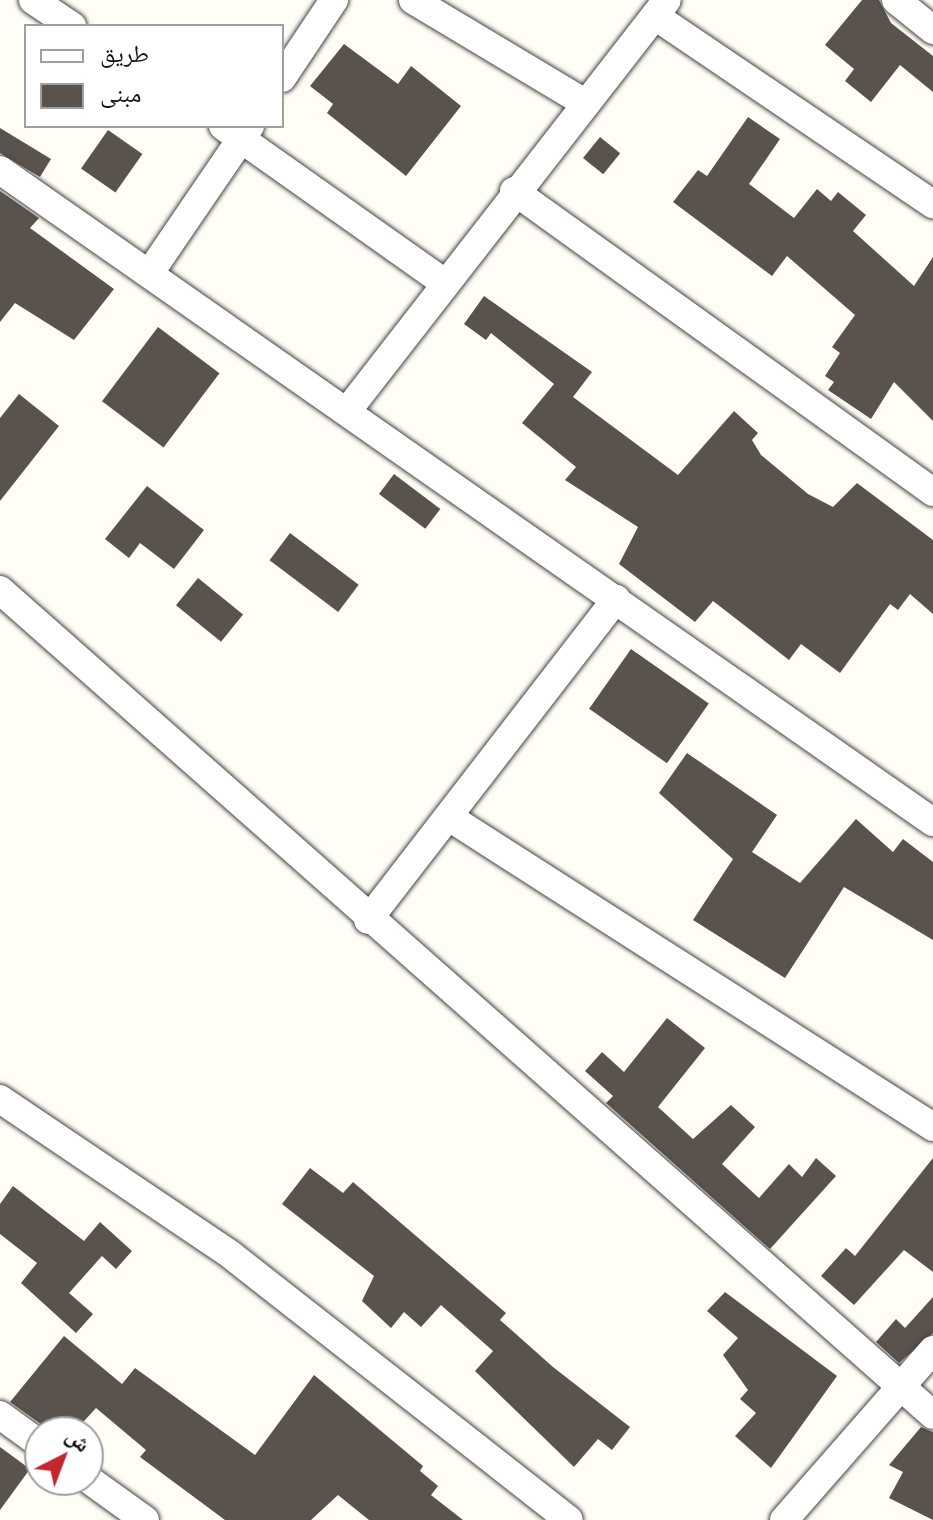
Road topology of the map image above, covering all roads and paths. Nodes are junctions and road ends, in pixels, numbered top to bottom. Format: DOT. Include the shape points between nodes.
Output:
graph roads {
  1 [pos="33,0"];
  2 [pos="334,0"];
  3 [pos="413,0"];
  4 [pos="896,0"];
  5 [pos="661,8"];
  6 [pos="69,24"];
  7 [pos="933,30"];
  8 [pos="284,75"];
  9 [pos="582,101"];
  10 [pos="238,130"];
  11 [pos="0,170"];
  12 [pos="514,191"];
  13 [pos="933,204"];
  14 [pos="151,271"];
  15 [pos="443,282"];
  16 [pos="348,410"];
  17 [pos="933,492"];
  18 [pos="0,590"];
  19 [pos="616,599"];
  20 [pos="452,819"];
  21 [pos="933,822"];
  22 [pos="368,920"];
  23 [pos="0,1099"];
  24 [pos="933,1127"];
  25 [pos="933,1350"];
  26 [pos="902,1393"];
  27 [pos="0,1415"];
  28 [pos="933,1415"];
  29 [pos="24,1432"];
  30 [pos="104,1491"];
  31 [pos="790,1517"];
  32 [pos="145,1520"];
  33 [pos="569,1520"];
  1 -- 6 [label="street"];
  2 -- 8 [label="street"];
  3 -- 9 [label="street"];
  4 -- 7 [label="street"];
  5 -- 9 [label="street"];
  5 -- 13 [label="street"];
  9 -- 12 [label="street"];
  10 -- 14 [label="street"];
  10 -- 15 [label="street"];
  11 -- 14 [label="street"];
  12 -- 15 [label="street"];
  12 -- 17 [label="street"];
  14 -- 16 [label="street"];
  15 -- 16 [label="street"];
  16 -- 19 [label="street"];
  18 -- 22 [label="street"];
  19 -- 20 [label="street"];
  19 -- 21 [label="street"];
  20 -- 22 [label="street"];
  20 -- 24 [label="street"];
  22 -- 26 [label="street"];
  23 -- 33 [label="street" via="231,1255"];
  25 -- 26 [label="street"];
  26 -- 28 [label="street"];
  26 -- 31 [label="street"];
  27 -- 29 [label="street"];
  30 -- 32 [label="street"];
}
